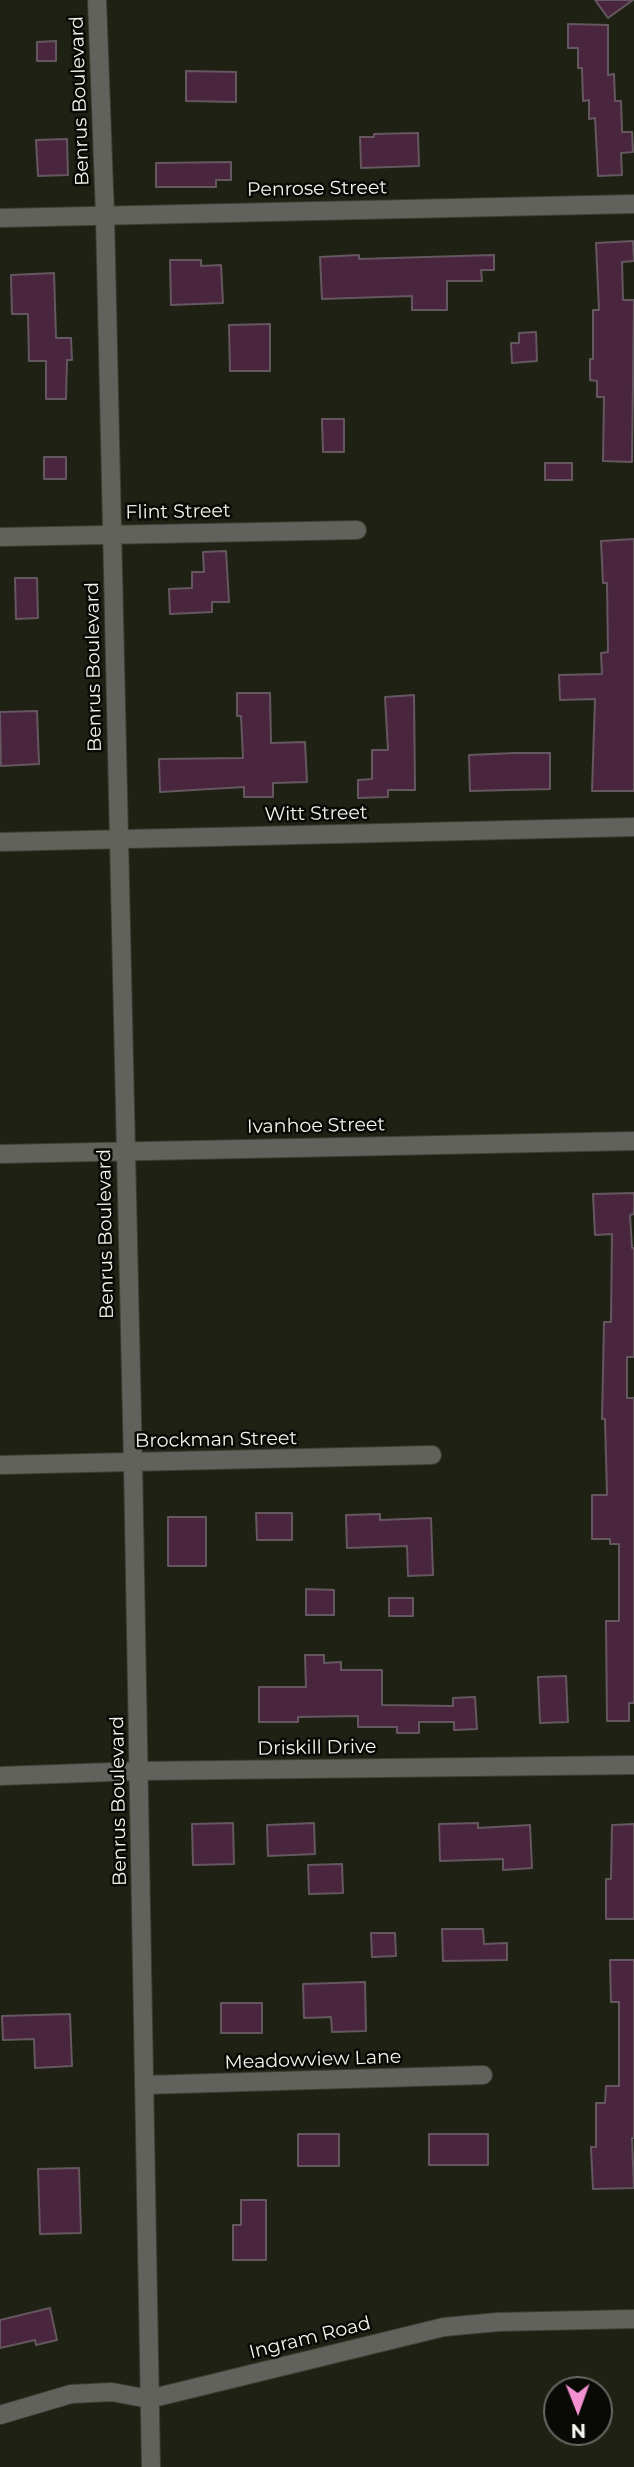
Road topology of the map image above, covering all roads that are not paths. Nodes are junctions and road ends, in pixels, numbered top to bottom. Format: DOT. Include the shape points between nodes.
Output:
graph roads {
  1 [pos="97,0"];
  2 [pos="634,204"];
  3 [pos="106,215"];
  4 [pos="0,218"];
  5 [pos="357,530"];
  6 [pos="113,534"];
  7 [pos="0,537"];
  8 [pos="634,827"];
  9 [pos="119,840"];
  10 [pos="0,842"];
  11 [pos="634,1141"];
  12 [pos="125,1152"];
  13 [pos="0,1154"];
  14 [pos="432,1455"];
  15 [pos="133,1463"];
  16 [pos="0,1465"];
  17 [pos="634,1765"];
  18 [pos="139,1771"];
  19 [pos="0,1776"];
  20 [pos="483,2075"];
  21 [pos="144,2085"];
  22 [pos="634,2319"];
  23 [pos="149,2399"];
  24 [pos="0,2415"];
  25 [pos="151,2467"];
  1 -- 3 [label="street, Benrus Boulevard"];
  2 -- 3 [label="street, Penrose Street"];
  3 -- 4 [label="street, Penrose Street"];
  3 -- 6 [label="street, Benrus Boulevard"];
  5 -- 6 [label="street, Flint Street"];
  6 -- 7 [label="street, Flint Street"];
  6 -- 9 [label="street, Benrus Boulevard"];
  8 -- 9 [label="street, Witt Street"];
  9 -- 10 [label="street, Witt Street"];
  9 -- 12 [label="street, Benrus Boulevard"];
  11 -- 12 [label="street, Ivanhoe Street"];
  12 -- 13 [label="street, Ivanhoe Street"];
  12 -- 15 [label="street, Benrus Boulevard"];
  14 -- 15 [label="street, Brockman Street"];
  15 -- 16 [label="street, Brockman Street"];
  15 -- 18 [label="street, Benrus Boulevard"];
  17 -- 18 [label="street, Driskill Drive"];
  18 -- 19 [label="street, Driskill Drive"];
  18 -- 21 [label="street, Benrus Boulevard"];
  20 -- 21 [label="street, Meadowview Lane"];
  21 -- 23 [label="street, Benrus Boulevard"];
  22 -- 23 [label="street, Ingram Road" via="444,2328"];
  23 -- 24 [label="street, Ingram Road" via="112,2392 71,2394"];
  23 -- 25 [label="street, Benrus Boulevard"];
}
